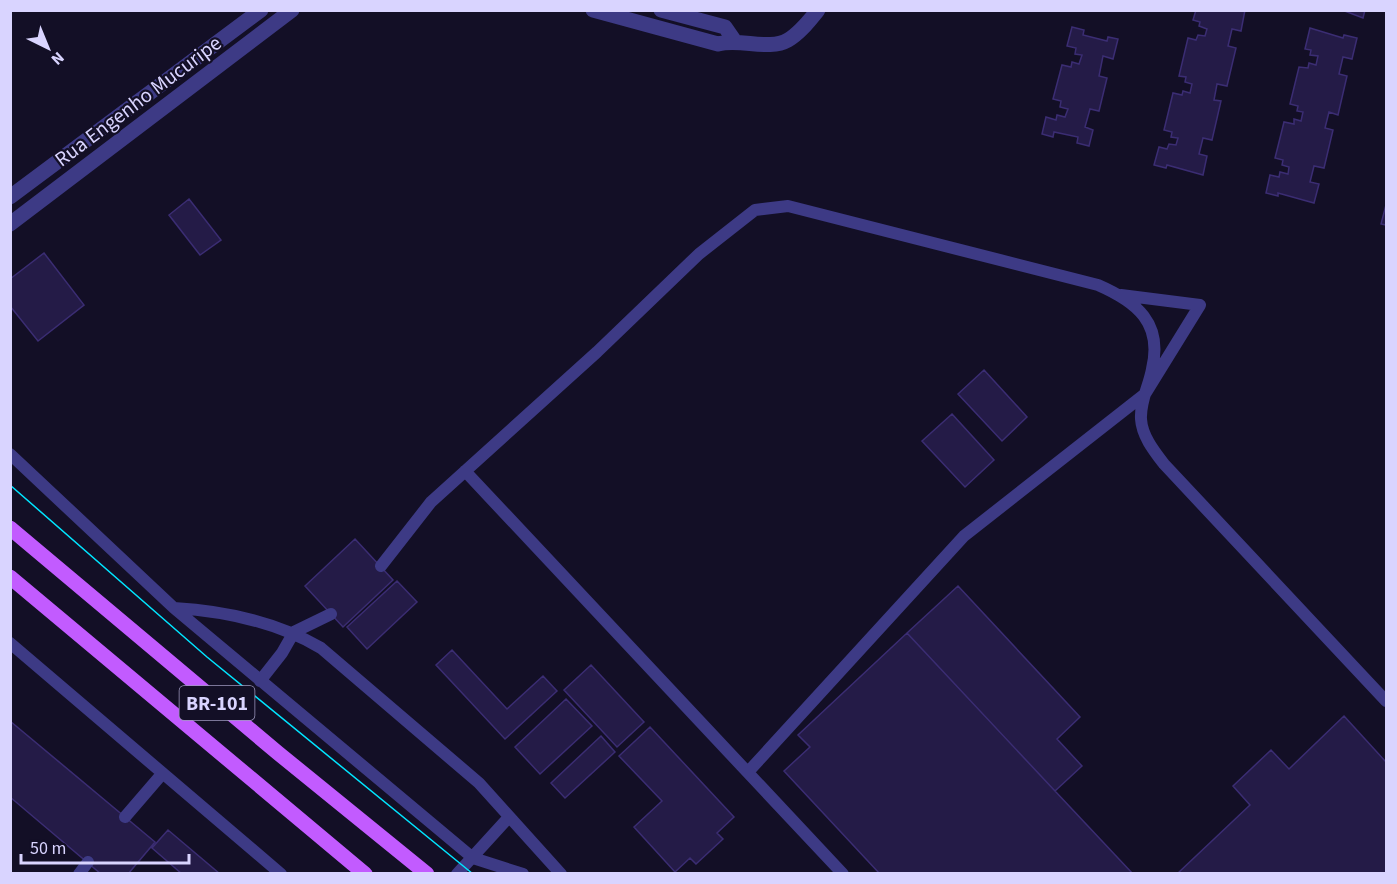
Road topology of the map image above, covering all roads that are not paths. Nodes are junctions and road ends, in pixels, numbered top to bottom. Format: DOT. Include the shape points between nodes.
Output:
graph roads {
  1 [pos="261,10"];
  2 [pos="292,10"];
  3 [pos="593,10"];
  4 [pos="661,10"];
  5 [pos="818,10"];
  6 [pos="734,40"];
  7 [pos="10,197"];
  8 [pos="10,224"];
  9 [pos="1121,295"];
  10 [pos="1144,394"];
  11 [pos="10,454"];
  12 [pos="465,471"];
  13 [pos="10,528"];
  14 [pos="381,566"];
  15 [pos="10,577"];
  16 [pos="174,608"];
  17 [pos="331,614"];
  18 [pos="294,632"];
  19 [pos="10,643"];
  20 [pos="260,681"];
  21 [pos="1386,701"];
  22 [pos="748,772"];
  23 [pos="162,774"];
  24 [pos="125,817"];
  25 [pos="509,817"];
  26 [pos="473,858"];
  27 [pos="88,862"];
  28 [pos="78,873"];
  29 [pos="281,873"];
  30 [pos="365,873"];
  31 [pos="427,873"];
  32 [pos="457,873"];
  33 [pos="523,873"];
  34 [pos="561,873"];
  35 [pos="843,873"];
  1 -- 7 [label="street, Rua Engenho Mucuripe"];
  2 -- 8 [label="street, Rua Engenho Mucuripe"];
  3 -- 6 [label="street" via="718,44"];
  4 -- 6 [label="street" via="725,27"];
  5 -- 6 [label="street" via="801,30 776,45"];
  9 -- 10 [label="lane" via="1151,326 1156,345"];
  9 -- 10 [label="lane" via="1200,305"];
  9 -- 12 [label="lane" via="1098,285 806,210 788,206 755,210 699,254"];
  10 -- 21 [label="lane" via="1141,420 1147,441 1164,464"];
  10 -- 22 [label="lane" via="964,537"];
  11 -- 16 [label="lane"];
  12 -- 14 [label="lane" via="431,502"];
  12 -- 22 [label="lane"];
  13 -- 31 [label="main road, BR-101 / BR-101"];
  15 -- 30 [label="main road, BR-101 / BR-101"];
  16 -- 18 [label="lane" via="208,610"];
  16 -- 20 [label="lane"];
  17 -- 18 [label="lane"];
  18 -- 20 [label="lane"];
  18 -- 25 [label="lane" via="321,648 479,783"];
  19 -- 23 [label="lane"];
  20 -- 26 [label="lane"];
  22 -- 35 [label="lane"];
  23 -- 24 [label="lane"];
  23 -- 29 [label="lane"];
  25 -- 26 [label="lane"];
  25 -- 34 [label="lane"];
  26 -- 32 [label="lane"];
  26 -- 33 [label="lane"];
  27 -- 28 [label="lane"];
}
